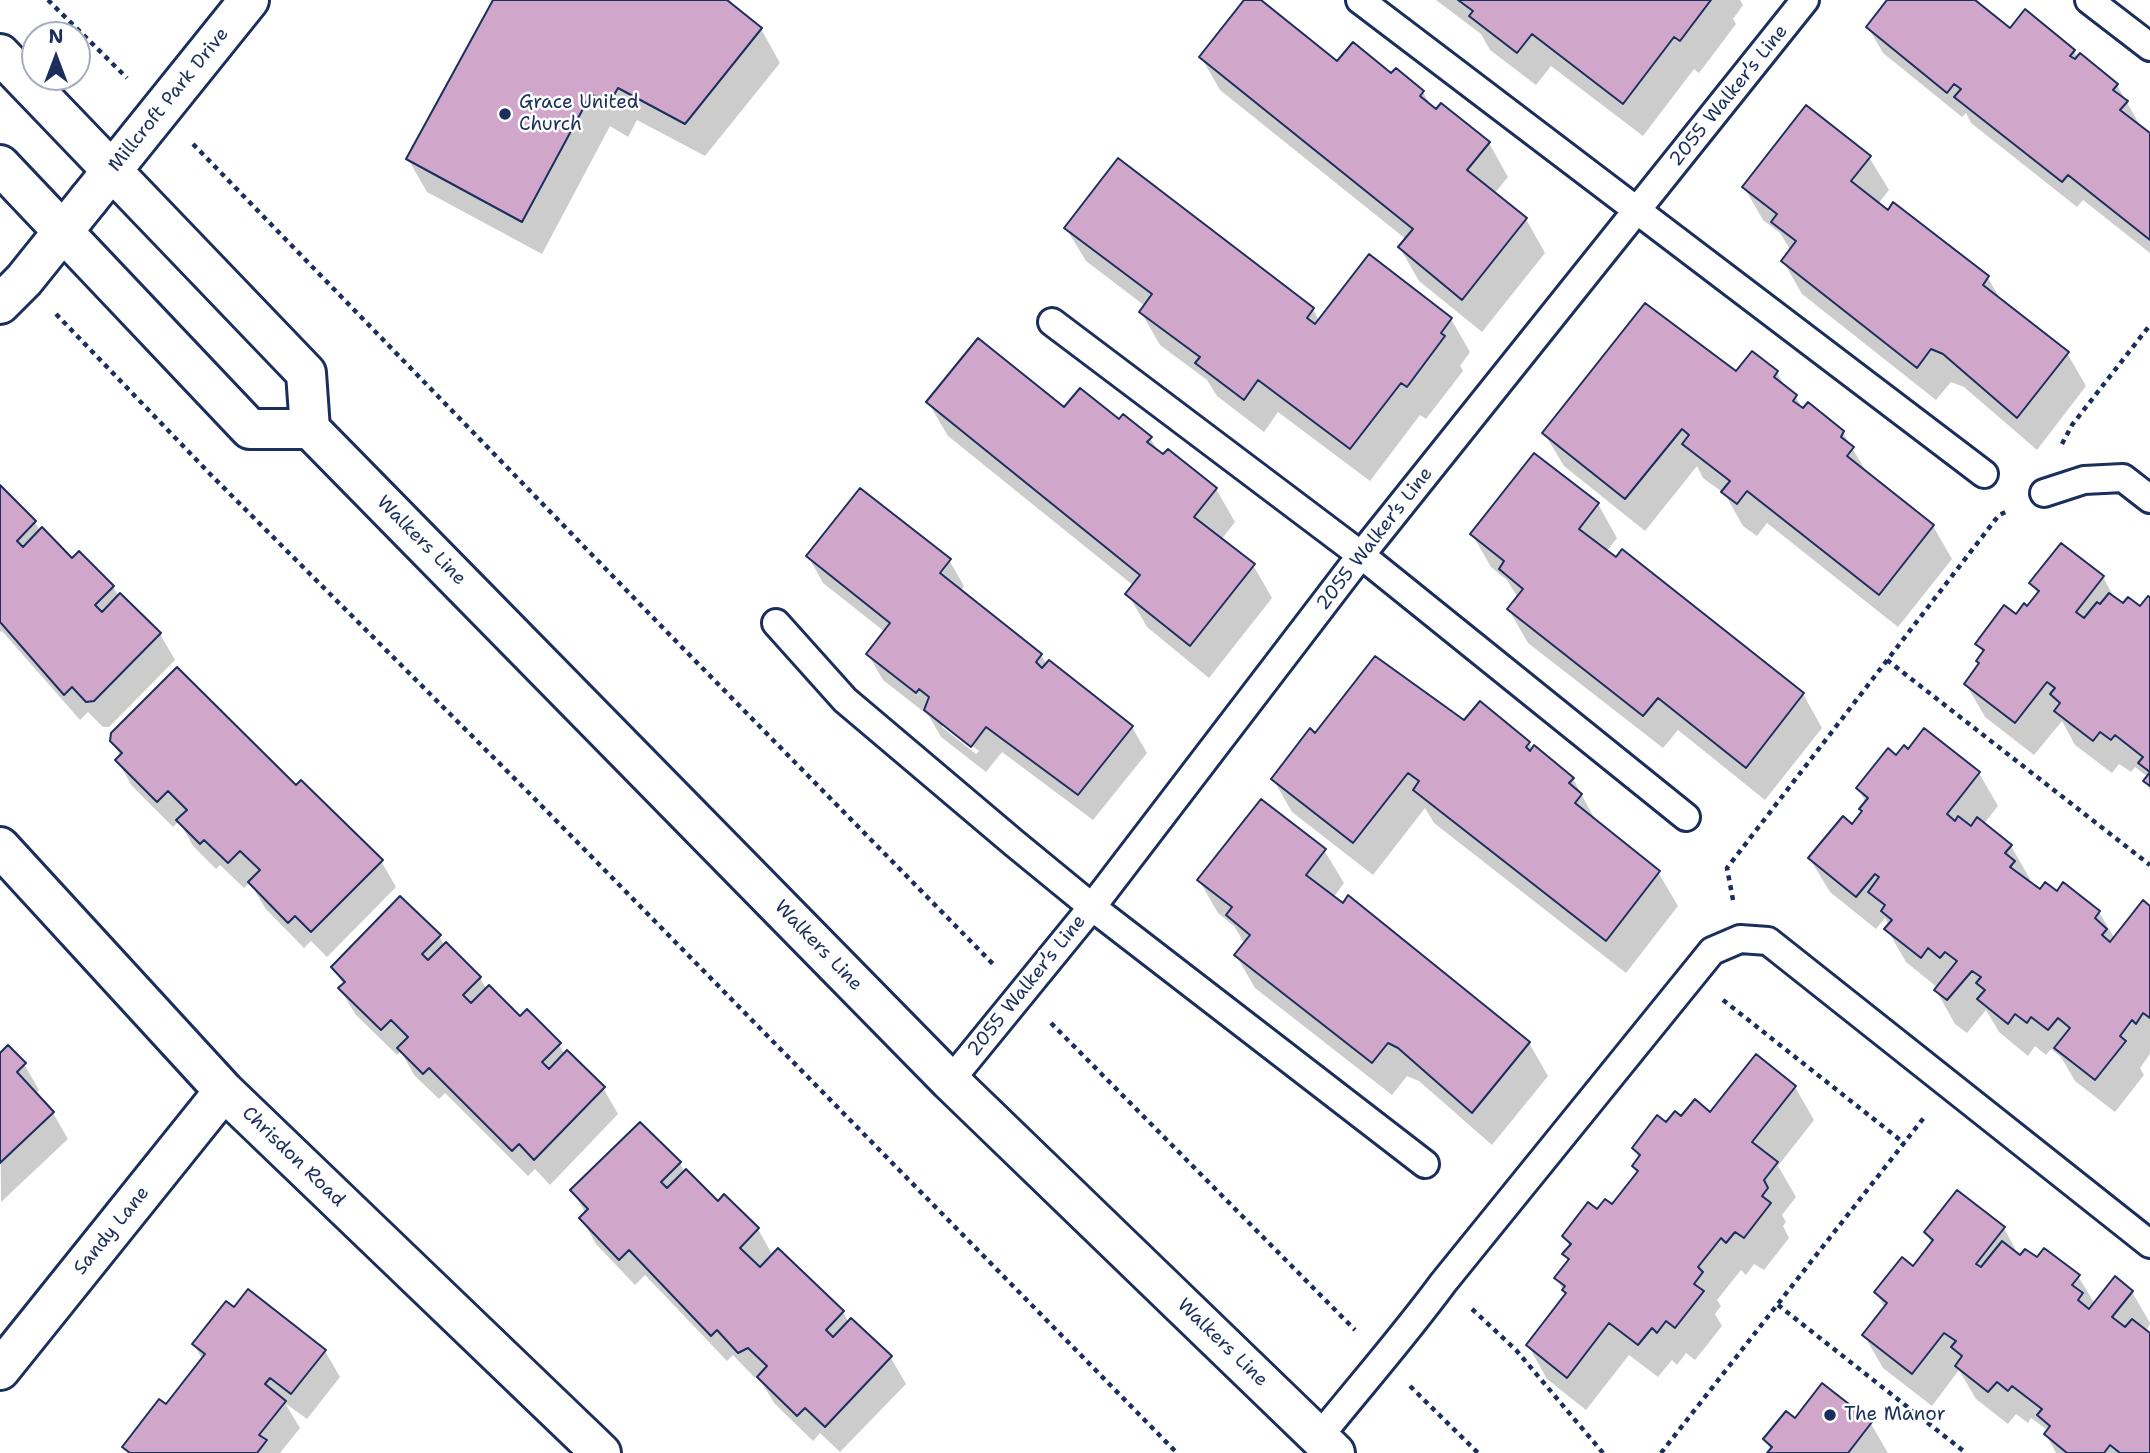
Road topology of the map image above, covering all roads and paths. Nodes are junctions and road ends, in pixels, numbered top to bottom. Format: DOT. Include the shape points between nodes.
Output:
graph roads {
  1 [pos="48,0"];
  2 [pos="249,0"];
  3 [pos="1360,0"];
  4 [pos="1805,0"];
  5 [pos="2089,0"];
  6 [pos="2150,47"];
  7 [pos="0,54"];
  8 [pos="160,110"];
  9 [pos="0,164"];
  10 [pos="113,170"];
  11 [pos="1637,211"];
  12 [pos="64,231"];
  13 [pos="12,292"];
  14 [pos="1052,322"];
  15 [pos="2150,325"];
  16 [pos="310,429"];
  17 [pos="1984,474"];
  18 [pos="2044,493"];
  19 [pos="2150,499"];
  20 [pos="1361,555"];
  21 [pos="776,623"];
  22 [pos="1887,660"];
  23 [pos="1686,817"];
  24 [pos="0,847"];
  25 [pos="2150,865"];
  26 [pos="1092,907"];
  27 [pos="1740,939"];
  28 [pos="1692,976"];
  29 [pos="1022,994"];
  30 [pos="950,1081"];
  31 [pos="1949,1085"];
  32 [pos="224,1091"];
  33 [pos="1904,1143"];
  34 [pos="1425,1164"];
  35 [pos="2150,1244"];
  36 [pos="1443,1283"];
  37 [pos="1778,1305"];
  38 [pos="1382,1358"];
  39 [pos="0,1370"];
  40 [pos="1327,1445"];
  41 [pos="601,1453"];
  42 [pos="1177,1453"];
  43 [pos="1478,1453"];
  44 [pos="1603,1453"];
  45 [pos="1661,1453"];
  46 [pos="1966,1453"];
  1 -- 8 [label="path"];
  2 -- 8 [label="main road, Millcroft Park Drive"];
  3 -- 11 [label="lane"];
  4 -- 11 [label="lane, 2055 Walker’s Line"];
  5 -- 6 [label="lane"];
  7 -- 10 [label="main road"];
  8 -- 10 [label="main road, Millcroft Park Drive"];
  8 -- 29 [label="path"];
  9 -- 12 [label="main road"];
  10 -- 12 [label="main road, Millcroft Park Drive"];
  10 -- 16 [label="main road" via="306,373"];
  11 -- 17 [label="lane"];
  11 -- 20 [label="lane, 2055 Walker’s Line"];
  12 -- 13 [label="main road, Millcroft Park Drive"];
  12 -- 16 [label="main road" via="250,429"];
  13 -- 42 [label="path" via="212,476"];
  14 -- 20 [label="lane"];
  15 -- 18 [label="path" via="2072,425 2054,457"];
  16 -- 30 [label="main road, Walkers Line"];
  18 -- 19 [label="lane" via="2084,480 2123,478"];
  18 -- 22 [label="path" via="1999,515"];
  20 -- 23 [label="lane"];
  20 -- 26 [label="lane, 2055 Walker’s Line"];
  21 -- 26 [label="lane" via="845,700"];
  22 -- 25 [label="path"];
  22 -- 27 [label="path" via="1727,868"];
  24 -- 32 [label="main road, Chrisdon Road"];
  26 -- 29 [label="lane, 2055 Walker’s Line"];
  26 -- 34 [label="lane"];
  27 -- 28 [label="lane" via="1712,951"];
  27 -- 31 [label="lane" via="1768,942"];
  28 -- 33 [label="path"];
  28 -- 36 [label="lane"];
  29 -- 30 [label="lane, 2055 Walker’s Line"];
  29 -- 38 [label="path"];
  30 -- 40 [label="main road, Walkers Line"];
  31 -- 33 [label="path"];
  31 -- 35 [label="lane"];
  32 -- 39 [label="main road, Sandy Lane"];
  32 -- 41 [label="main road, Chrisdon Road"];
  33 -- 37 [label="path"];
  36 -- 38 [label="lane"];
  36 -- 44 [label="path" via="1516,1350"];
  37 -- 45 [label="path"];
  37 -- 46 [label="path"];
  38 -- 40 [label="lane"];
  38 -- 43 [label="path"];
}
